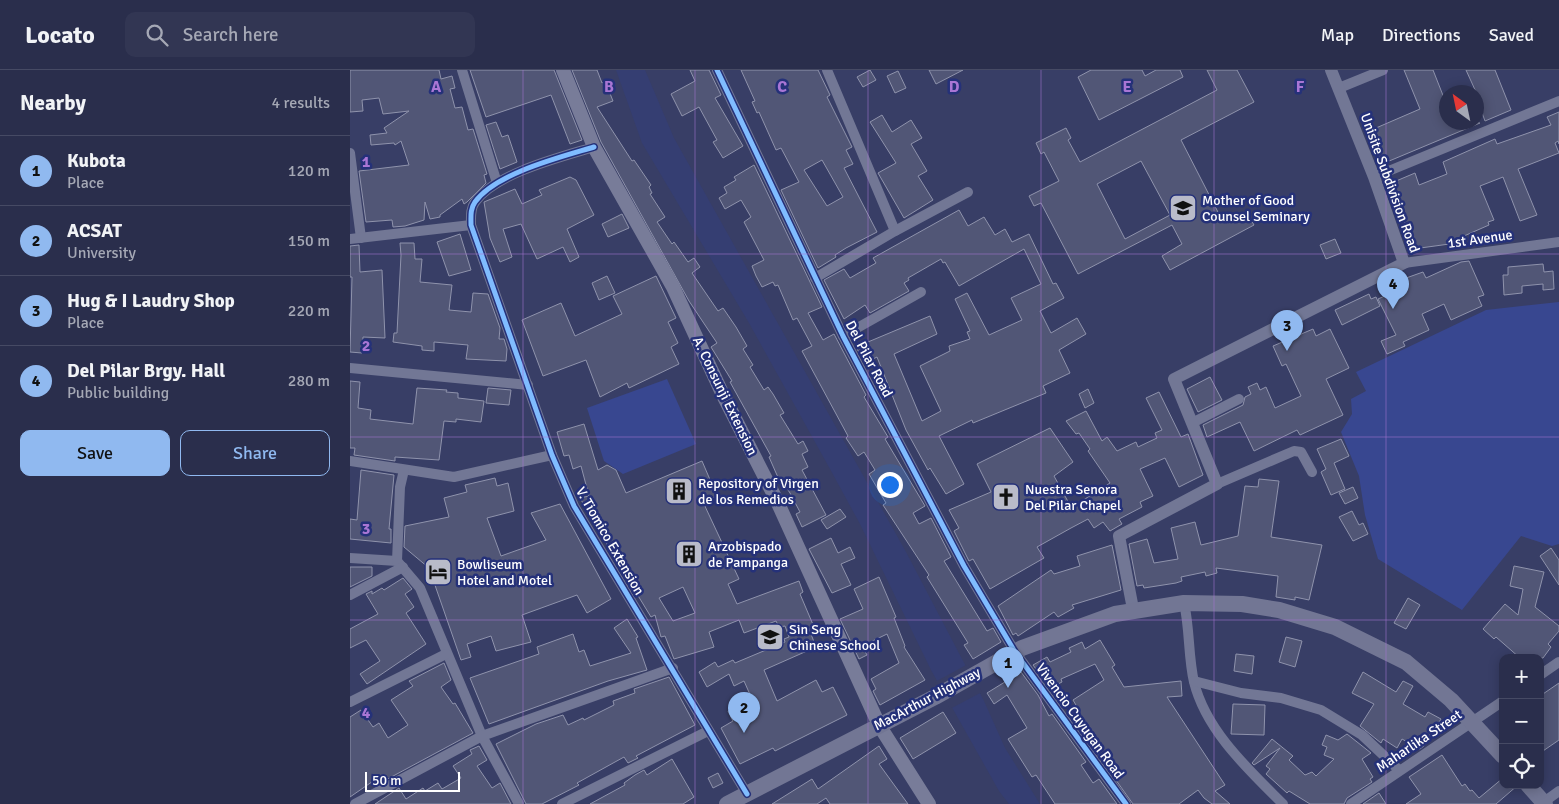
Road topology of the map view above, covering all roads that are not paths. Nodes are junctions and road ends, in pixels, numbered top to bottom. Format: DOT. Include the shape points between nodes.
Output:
graph roads {
  1 [pos="462,70"];
  2 [pos="563,70"];
  3 [pos="717,70"];
  4 [pos="827,70"];
  5 [pos="1331,70"];
  6 [pos="1383,70"];
  7 [pos="1339,88"];
  8 [pos="1559,101"];
  9 [pos="594,147"];
  10 [pos="350,153"];
  11 [pos="1374,177"];
  12 [pos="497,183"];
  13 [pos="968,192"];
  14 [pos="471,225"];
  15 [pos="895,231"];
  16 [pos="355,239"];
  17 [pos="1559,242"];
  18 [pos="1404,263"];
  19 [pos="815,278"];
  20 [pos="920,292"];
  21 [pos="843,336"];
  22 [pos="350,368"];
  23 [pos="528,385"];
  24 [pos="1239,399"];
  25 [pos="1192,423"];
  26 [pos="552,455"];
  27 [pos="350,461"];
  28 [pos="404,470"];
  29 [pos="1312,472"];
  30 [pos="1217,484"];
  31 [pos="350,558"];
  32 [pos="400,564"];
  33 [pos="350,595"];
  34 [pos="1184,603"];
  35 [pos="1133,609"];
  36 [pos="1015,652"];
  37 [pos="446,654"];
  38 [pos="1559,662"];
  39 [pos="673,668"];
  40 [pos="1544,672"];
  41 [pos="1194,681"];
  42 [pos="350,702"];
  43 [pos="1499,703"];
  44 [pos="1472,722"];
  45 [pos="879,725"];
  46 [pos="708,731"];
  47 [pos="482,736"];
  48 [pos="1499,752"];
  49 [pos="1399,770"];
  50 [pos="1531,789"];
  51 [pos="1559,792"];
  52 [pos="750,799"];
  53 [pos="1543,803"];
  54 [pos="355,804"];
  55 [pos="519,804"];
  56 [pos="562,804"];
  57 [pos="727,804"];
  58 [pos="929,804"];
  59 [pos="1126,804"];
  60 [pos="1283,804"];
  61 [pos="1351,804"];
  1 -- 12 [label="street"];
  2 -- 9 [label="main road, A. Consunji Extension"];
  3 -- 19 [label="street, Del Pilar Road"];
  4 -- 15 [label="street"];
  5 -- 7 [label="street, Unisite Subdivision Road"];
  6 -- 7 [label="street"];
  7 -- 11 [label="street, Unisite Subdivision Road"];
  8 -- 11 [label="street"];
  9 -- 12 [label="street" via="547,160"];
  9 -- 45 [label="main road, A. Consunji Extension" via="673,287 777,500"];
  10 -- 16 [label="street"];
  11 -- 18 [label="street, Unisite Subdivision Road"];
  12 -- 14 [label="street" via="475,203 470,213"];
  13 -- 15 [label="street"];
  14 -- 16 [label="street"];
  14 -- 23 [label="street, V. Tiomico Extension"];
  15 -- 19 [label="street"];
  17 -- 18 [label="street, 1st Avenue"];
  18 -- 25 [label="street, Unisite Subdivision Road" via="1174,379"];
  19 -- 21 [label="street, Del Pilar Road"];
  20 -- 21 [label="street"];
  21 -- 36 [label="street, Del Pilar Road" via="964,566"];
  22 -- 23 [label="street"];
  23 -- 26 [label="street, V. Tiomico Extension"];
  24 -- 25 [label="street"];
  25 -- 30 [label="street, Unisite Subdivision Road"];
  26 -- 28 [label="street" via="454,477"];
  26 -- 39 [label="street, V. Tiomico Extension" via="574,506"];
  27 -- 28 [label="street"];
  28 -- 32 [label="street" via="400,487"];
  29 -- 30 [label="street" via="1301,452 1294,451"];
  30 -- 35 [label="street" via="1119,536"];
  31 -- 32 [label="street"];
  32 -- 33 [label="street"];
  32 -- 37 [label="street" via="420,588"];
  34 -- 35 [label="highway, MacArthur Highway"];
  34 -- 41 [label="street"];
  34 -- 44 [label="highway, MacArthur Highway" via="1279,610 1335,627 1406,662"];
  35 -- 36 [label="highway, MacArthur Highway" via="1072,628"];
  36 -- 45 [label="highway, MacArthur Highway"];
  36 -- 59 [label="street, Vivencio Cuyugan Road"];
  37 -- 42 [label="street"];
  37 -- 47 [label="street"];
  38 -- 40 [label="street"];
  39 -- 46 [label="street, V. Tiomico Extension"];
  39 -- 47 [label="street"];
  41 -- 49 [label="street" via="1241,693 1281,698 1321,710 1362,735"];
  41 -- 60 [label="street" via="1198,696 1230,748"];
  43 -- 44 [label="street, Maharlika Street"];
  44 -- 48 [label="highway, MacArthur Highway"];
  44 -- 49 [label="street, Maharlika Street"];
  45 -- 52 [label="highway, MacArthur Highway"];
  45 -- 58 [label="main road, A. Consunji Extension"];
  46 -- 52 [label="street, V. Tiomico Extension"];
  46 -- 56 [label="street"];
  47 -- 54 [label="street"];
  47 -- 55 [label="street"];
  49 -- 61 [label="street, Maharlika Street"];
  50 -- 53 [label="highway"];
  51 -- 53 [label="street"];
  52 -- 57 [label="highway, MacArthur Highway"];
}
